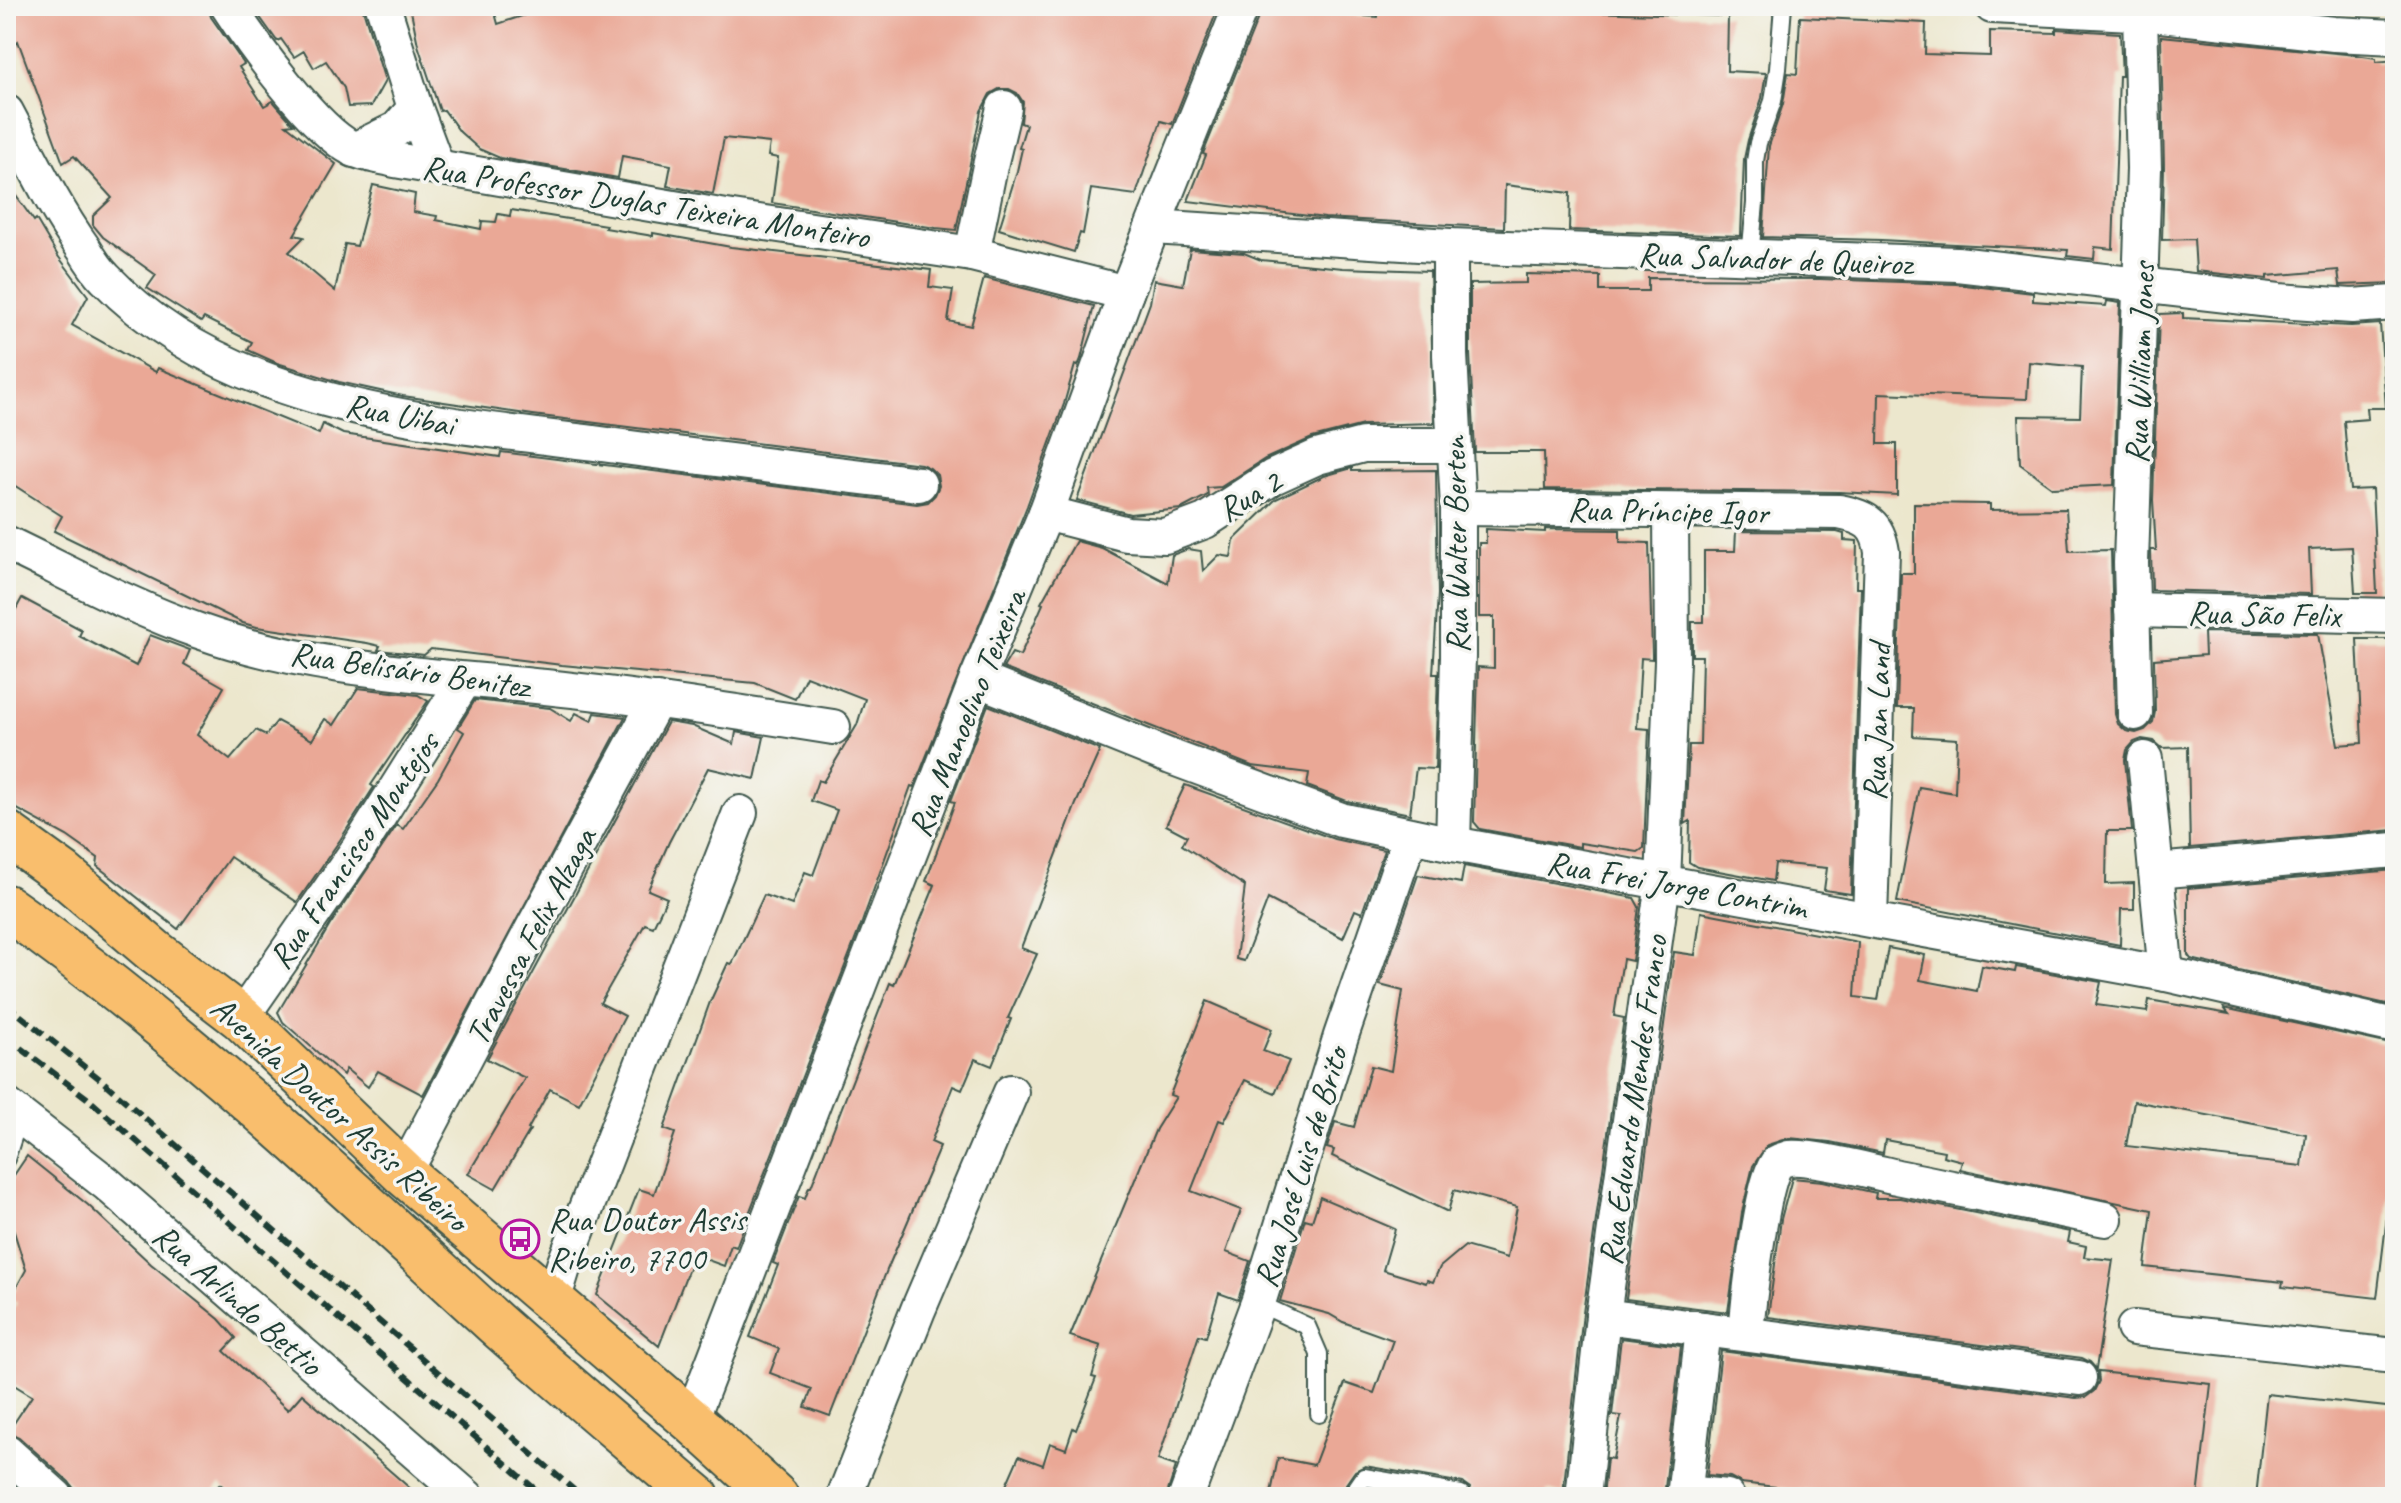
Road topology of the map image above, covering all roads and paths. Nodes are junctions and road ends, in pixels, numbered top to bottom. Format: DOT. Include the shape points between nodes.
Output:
graph roads {
  1 [pos="228,6"];
  2 [pos="383,6"];
  3 [pos="1241,6"];
  4 [pos="1783,6"];
  5 [pos="1992,6"];
  6 [pos="2001,6"];
  7 [pos="2148,11"];
  8 [pos="2334,20"];
  9 [pos="2395,37"];
  10 [pos="415,108"];
  11 [pos="1004,108"];
  12 [pos="6,112"];
  13 [pos="354,150"];
  14 [pos="437,167"];
  15 [pos="1153,227"];
  16 [pos="1450,246"];
  17 [pos="972,254"];
  18 [pos="1750,257"];
  19 [pos="2142,285"];
  20 [pos="1126,293"];
  21 [pos="2395,303"];
  22 [pos="1454,445"];
  23 [pos="919,484"];
  24 [pos="1458,508"];
  25 [pos="1671,511"];
  26 [pos="1046,513"];
  27 [pos="1874,527"];
  28 [pos="6,543"];
  29 [pos="2132,610"];
  30 [pos="2395,616"];
  31 [pos="977,679"];
  32 [pos="464,681"];
  33 [pos="657,700"];
  34 [pos="2135,713"];
  35 [pos="833,727"];
  36 [pos="2145,759"];
  37 [pos="740,813"];
  38 [pos="6,833"];
  39 [pos="1410,836"];
  40 [pos="1453,844"];
  41 [pos="2395,850"];
  42 [pos="2156,871"];
  43 [pos="1663,882"];
  44 [pos="91,899"];
  45 [pos="6,907"];
  46 [pos="1870,919"];
  47 [pos="63,947"];
  48 [pos="2166,974"];
  49 [pos="241,1018"];
  50 [pos="2395,1026"];
  51 [pos="1011,1092"];
  52 [pos="13,1110"];
  53 [pos="6,1159"];
  54 [pos="404,1174"];
  55 [pos="2105,1219"];
  56 [pos="553,1301"];
  57 [pos="1258,1303"];
  58 [pos="1603,1316"];
  59 [pos="2134,1328"];
  60 [pos="1703,1329"];
  61 [pos="1746,1334"];
  62 [pos="2395,1356"];
  63 [pos="2079,1378"];
  64 [pos="1319,1414"];
  65 [pos="691,1420"];
  66 [pos="6,1452"];
  67 [pos="1684,1495"];
  68 [pos="56,1497"];
  69 [pos="467,1497"];
  70 [pos="697,1497"];
  71 [pos="776,1497"];
  72 [pos="844,1497"];
  73 [pos="1186,1497"];
  74 [pos="1354,1497"];
  75 [pos="1463,1497"];
  76 [pos="1583,1497"];
  77 [pos="1727,1497"];
  1 -- 13 [label="street, Rua Professor Duglas Teixeira Monteiro" via="310,111"];
  2 -- 10 [label="street"];
  3 -- 15 [label="street, Rua Manoelino Teixeira"];
  4 -- 18 [label="lane" via="1773,101 1755,161"];
  5 -- 6 [label="street"];
  6 -- 7 [label="street"];
  7 -- 8 [label="street"];
  7 -- 19 [label="street, Rua William Jones"];
  8 -- 9 [label="street"];
  10 -- 13 [label="street" via="397,129"];
  10 -- 14 [label="street"];
  11 -- 17 [label="street"];
  12 -- 23 [label="street, Rua Uibai" via="58,214 104,278 194,346 265,380 317,397 460,426"];
  13 -- 14 [label="street, Rua Professor Duglas Teixeira Monteiro"];
  14 -- 17 [label="street, Rua Professor Duglas Teixeira Monteiro"];
  15 -- 16 [label="street, Rua Salvador de Queiroz"];
  15 -- 20 [label="street, Rua Manoelino Teixeira"];
  16 -- 18 [label="street, Rua Salvador de Queiroz"];
  16 -- 22 [label="street, Rua Walter Berten"];
  17 -- 20 [label="street, Rua Professor Duglas Teixeira Monteiro"];
  18 -- 19 [label="street, Rua Salvador de Queiroz" via="1957,264"];
  19 -- 21 [label="street, Rua Salvador de Queiroz" via="2279,301"];
  19 -- 29 [label="street, Rua William Jones"];
  20 -- 26 [label="street, Rua Manoelino Teixeira"];
  22 -- 24 [label="street, Rua Walter Berten"];
  22 -- 26 [label="street, Rua 2" via="1363,445 1317,457 1273,477 1205,521 1165,536 1127,534"];
  24 -- 25 [label="street, Rua Príncipe Igor"];
  24 -- 40 [label="street, Rua Walter Berten"];
  25 -- 27 [label="street, Rua Príncipe Igor" via="1839,512"];
  25 -- 43 [label="street, Rua Eduardo Mendes Franco" via="1672,661"];
  26 -- 31 [label="street, Rua Manoelino Teixeira"];
  27 -- 46 [label="street, Rua Jan Land" via="1882,552"];
  28 -- 32 [label="street, Rua Belisário Benitez" via="200,632 304,657"];
  29 -- 30 [label="street, Rua São Felix"];
  29 -- 34 [label="street, Rua William Jones"];
  31 -- 39 [label="street, Rua Frei Jorge Contrim" via="1282,799"];
  31 -- 65 [label="street, Rua Manoelino Teixeira"];
  32 -- 33 [label="street, Rua Belisário Benitez"];
  32 -- 49 [label="street, Rua Francisco Montejos" via="357,851"];
  33 -- 35 [label="street, Rua Belisário Benitez"];
  33 -- 54 [label="street, Travessa Felix Alzaga"];
  36 -- 42 [label="street"];
  37 -- 56 [label="street"];
  38 -- 44 [label="main road, Avenida Doutor Assis Ribeiro"];
  39 -- 40 [label="street, Rua Frei Jorge Contrim"];
  39 -- 57 [label="street, Rua José Luis de Brito"];
  40 -- 43 [label="street, Rua Frei Jorge Contrim"];
  41 -- 42 [label="street"];
  42 -- 48 [label="street"];
  43 -- 46 [label="street, Rua Frei Jorge Contrim"];
  43 -- 58 [label="street, Rua Eduardo Mendes Franco"];
  44 -- 47 [label="main road" via="72,908"];
  44 -- 49 [label="main road, Avenida Doutor Assis Ribeiro"];
  45 -- 47 [label="main road, Avenida Doutor Assis Ribeiro"];
  46 -- 48 [label="street, Rua Frei Jorge Contrim"];
  47 -- 70 [label="main road, Avenida Doutor Assis Ribeiro" via="207,1066"];
  48 -- 50 [label="street, Rua Frei Jorge Contrim"];
  49 -- 54 [label="main road, Avenida Doutor Assis Ribeiro"];
  51 -- 72 [label="street"];
  52 -- 53 [label="lane"];
  52 -- 69 [label="street, Rua Arlindo Bettio" via="106,1183"];
  54 -- 56 [label="main road, Avenida Doutor Assis Ribeiro"];
  55 -- 61 [label="street" via="1821,1162 1780,1161 1774,1167 1760,1229"];
  56 -- 65 [label="main road, Avenida Doutor Assis Ribeiro"];
  57 -- 64 [label="lane" via="1307,1326 1319,1354"];
  57 -- 73 [label="street, Rua José Luis de Brito"];
  58 -- 60 [label="street"];
  58 -- 76 [label="street, Rua Eduardo Mendes Franco"];
  59 -- 62 [label="street"];
  60 -- 61 [label="street"];
  60 -- 67 [label="street"];
  61 -- 63 [label="street"];
  65 -- 71 [label="main road, Avenida Doutor Assis Ribeiro"];
  66 -- 68 [label="street"];
  67 -- 77 [label="street"];
  74 -- 75 [label="lane" via="1364,1477"];
}
